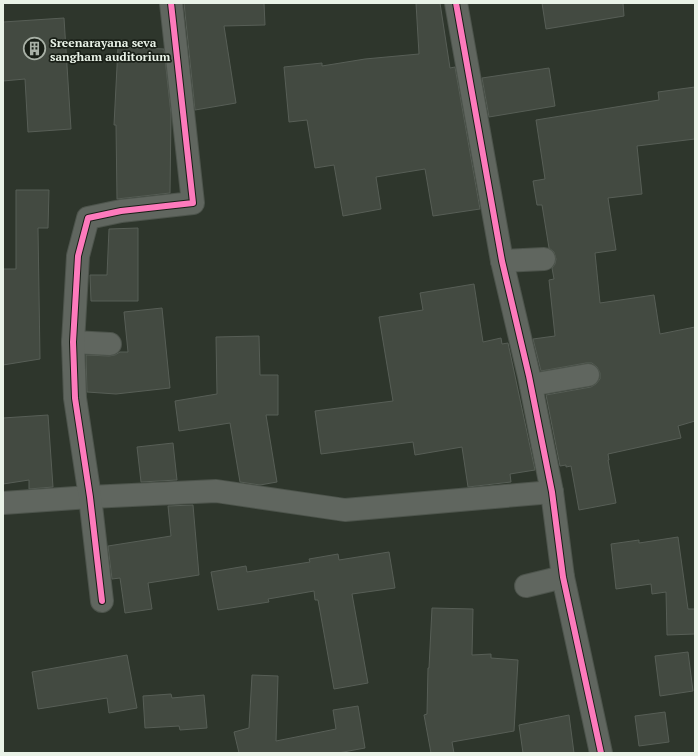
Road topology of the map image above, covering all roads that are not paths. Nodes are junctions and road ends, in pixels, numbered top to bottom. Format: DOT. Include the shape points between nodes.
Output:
graph roads {
  1 [pos="171,3"];
  2 [pos="456,3"];
  3 [pos="544,259"];
  4 [pos="502,261"];
  5 [pos="73,342"];
  6 [pos="110,344"];
  7 [pos="588,375"];
  8 [pos="531,385"];
  9 [pos="552,492"];
  10 [pos="90,497"];
  11 [pos="3,503"];
  12 [pos="564,577"];
  13 [pos="526,586"];
  14 [pos="102,601"];
  15 [pos="601,753"];
  1 -- 5 [label="street" via="193,203 120,211 88,218 78,256"];
  2 -- 4 [label="street"];
  3 -- 4 [label="street"];
  4 -- 8 [label="street"];
  5 -- 6 [label="street"];
  5 -- 10 [label="street" via="75,398"];
  7 -- 8 [label="street"];
  8 -- 9 [label="street"];
  9 -- 10 [label="street" via="345,510 216,491"];
  9 -- 12 [label="street"];
  10 -- 11 [label="street"];
  10 -- 14 [label="street"];
  12 -- 13 [label="street"];
  12 -- 15 [label="street"];
}
